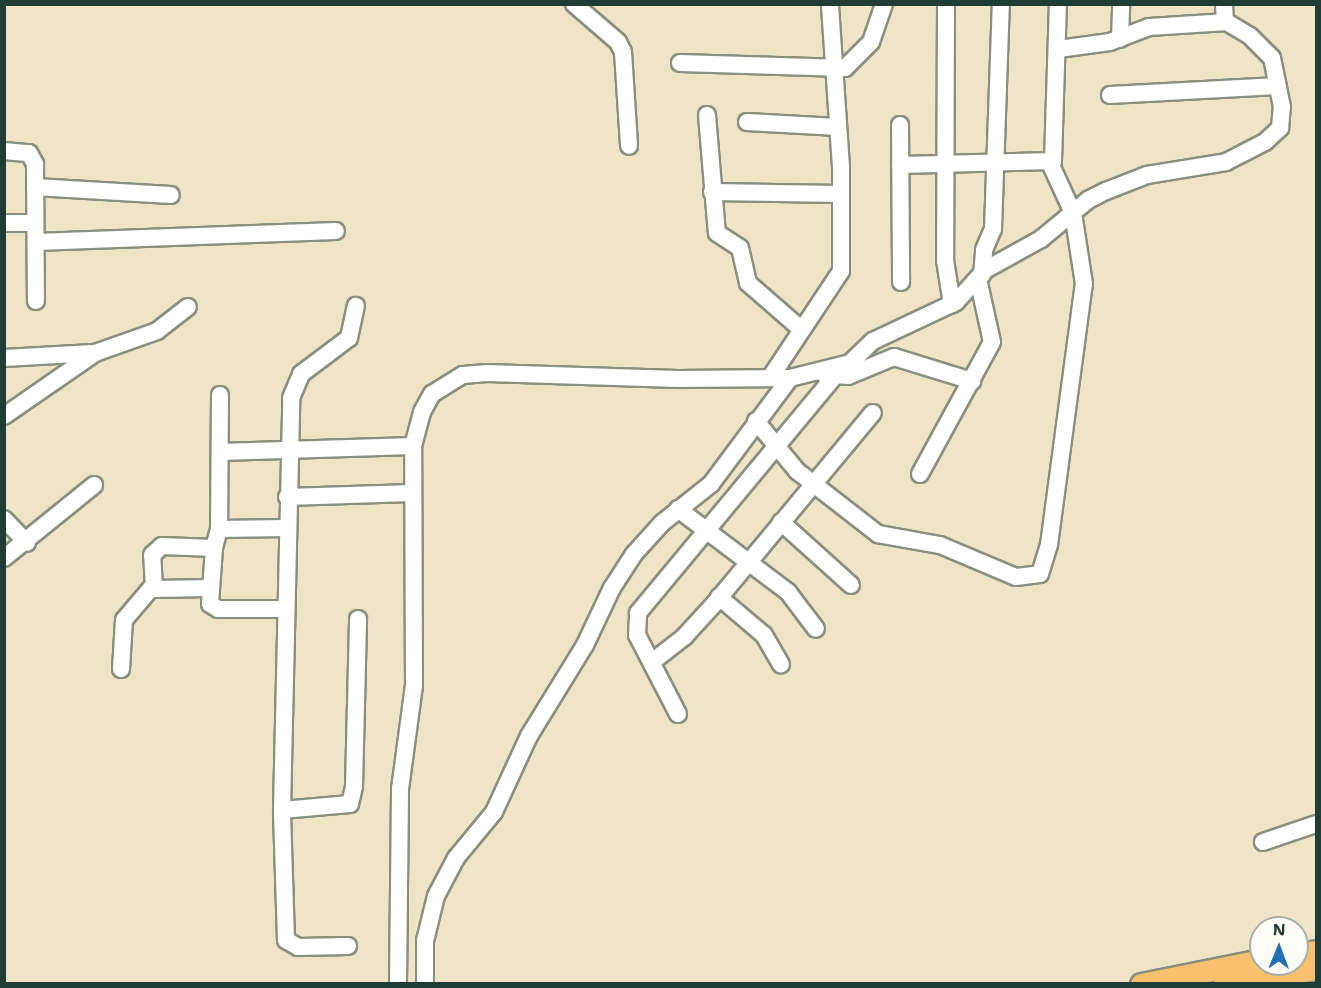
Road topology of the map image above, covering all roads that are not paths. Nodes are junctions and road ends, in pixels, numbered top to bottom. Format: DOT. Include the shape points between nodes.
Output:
graph roads {
  1 [pos="574,4"];
  2 [pos="830,4"];
  3 [pos="884,4"];
  4 [pos="946,4"];
  5 [pos="1001,4"];
  6 [pos="1058,4"];
  7 [pos="1121,4"];
  8 [pos="1224,13"];
  9 [pos="1120,39"];
  10 [pos="1058,49"];
  11 [pos="680,63"];
  12 [pos="834,69"];
  13 [pos="1278,86"];
  14 [pos="1110,95"];
  15 [pos="707,115"];
  16 [pos="747,123"];
  17 [pos="900,125"];
  18 [pos="838,127"];
  19 [pos="629,146"];
  20 [pos="4,151"];
  21 [pos="946,164"];
  22 [pos="1050,164"];
  23 [pos="900,165"];
  24 [pos="995,165"];
  25 [pos="35,187"];
  26 [pos="712,192"];
  27 [pos="841,194"];
  28 [pos="171,195"];
  29 [pos="1073,213"];
  30 [pos="4,223"];
  31 [pos="35,223"];
  32 [pos="336,231"];
  33 [pos="36,242"];
  34 [pos="980,277"];
  35 [pos="901,282"];
  36 [pos="36,301"];
  37 [pos="952,304"];
  38 [pos="356,306"];
  39 [pos="188,307"];
  40 [pos="801,328"];
  41 [pos="95,353"];
  42 [pos="4,358"];
  43 [pos="813,372"];
  44 [pos="834,377"];
  45 [pos="770,378"];
  46 [pos="790,378"];
  47 [pos="972,381"];
  48 [pos="220,395"];
  49 [pos="873,413"];
  50 [pos="4,416"];
  51 [pos="756,421"];
  52 [pos="777,443"];
  53 [pos="413,446"];
  54 [pos="289,450"];
  55 [pos="220,452"];
  56 [pos="920,474"];
  57 [pos="812,483"];
  58 [pos="94,485"];
  59 [pos="412,493"];
  60 [pos="287,497"];
  61 [pos="678,509"];
  62 [pos="4,519"];
  63 [pos="781,522"];
  64 [pos="287,528"];
  65 [pos="219,529"];
  66 [pos="706,530"];
  67 [pos="27,543"];
  68 [pos="214,548"];
  69 [pos="4,558"];
  70 [pos="748,562"];
  71 [pos="851,585"];
  72 [pos="152,587"];
  73 [pos="210,588"];
  74 [pos="719,597"];
  75 [pos="286,609"];
  76 [pos="358,619"];
  77 [pos="816,629"];
  78 [pos="652,662"];
  79 [pos="781,665"];
  80 [pos="121,669"];
  81 [pos="678,714"];
  82 [pos="282,810"];
  83 [pos="1317,824"];
  84 [pos="1263,842"];
  85 [pos="348,946"];
  86 [pos="1249,963"];
  87 [pos="1317,969"];
  88 [pos="1174,979"];
  89 [pos="398,984"];
  90 [pos="425,984"];
  91 [pos="1141,984"];
  92 [pos="1224,984"];
  1 -- 19 [label="street" via="618,42 623,52"];
  2 -- 12 [label="street"];
  3 -- 12 [label="street" via="871,42 853,63"];
  4 -- 21 [label="street"];
  5 -- 24 [label="street"];
  6 -- 10 [label="street"];
  7 -- 9 [label="street"];
  8 -- 9 [label="street" via="1149,27"];
  8 -- 13 [label="street" via="1272,58"];
  9 -- 10 [label="street"];
  10 -- 22 [label="street" via="1054,158"];
  11 -- 12 [label="street"];
  12 -- 18 [label="street"];
  13 -- 14 [label="street"];
  13 -- 29 [label="street" via="1280,128 1265,142 1226,162 1126,182 1088,200"];
  15 -- 26 [label="street"];
  16 -- 18 [label="street"];
  17 -- 23 [label="street"];
  18 -- 27 [label="street"];
  20 -- 25 [label="street" via="20,151 33,158"];
  21 -- 23 [label="street"];
  21 -- 24 [label="street"];
  21 -- 37 [label="street" via="945,260"];
  22 -- 24 [label="street"];
  22 -- 29 [label="street"];
  23 -- 35 [label="street"];
  24 -- 34 [label="street" via="993,229 984,250"];
  25 -- 28 [label="street"];
  25 -- 31 [label="street"];
  26 -- 27 [label="street"];
  26 -- 40 [label="street" via="716,229 740,248 748,283"];
  27 -- 40 [label="street" via="841,271"];
  29 -- 34 [label="street" via="1041,239 1003,258"];
  29 -- 57 [label="street" via="1084,268 1082,322 1049,545 1040,574 1016,577 940,545 886,538"];
  30 -- 31 [label="street"];
  31 -- 33 [label="street"];
  32 -- 33 [label="street"];
  33 -- 36 [label="street"];
  34 -- 37 [label="street"];
  34 -- 47 [label="street" via="993,336"];
  37 -- 43 [label="street" via="873,341 850,363"];
  38 -- 54 [label="street" via="349,338 319,358 296,383 291,398"];
  39 -- 41 [label="street" via="157,331"];
  40 -- 45 [label="street"];
  41 -- 42 [label="street"];
  41 -- 50 [label="street"];
  43 -- 44 [label="street"];
  43 -- 46 [label="street"];
  44 -- 47 [label="street" via="848,376 894,357"];
  44 -- 52 [label="street"];
  45 -- 46 [label="street"];
  45 -- 53 [label="street" via="463,375 432,394 422,412"];
  46 -- 51 [label="street"];
  47 -- 56 [label="street"];
  48 -- 55 [label="street"];
  49 -- 57 [label="street"];
  51 -- 52 [label="street"];
  51 -- 61 [label="street" via="711,484"];
  52 -- 57 [label="street" via="797,471"];
  52 -- 66 [label="street"];
  53 -- 54 [label="street"];
  53 -- 59 [label="street"];
  54 -- 55 [label="street"];
  54 -- 60 [label="street"];
  55 -- 65 [label="street"];
  57 -- 63 [label="street"];
  58 -- 67 [label="street"];
  59 -- 60 [label="street"];
  59 -- 89 [label="street" via="414,677 400,789"];
  60 -- 64 [label="street"];
  61 -- 66 [label="street"];
  61 -- 90 [label="street" via="634,555 612,588 585,645 529,736 494,812 446,875 429,920"];
  62 -- 67 [label="street"];
  63 -- 70 [label="street"];
  63 -- 71 [label="street"];
  64 -- 65 [label="street"];
  64 -- 75 [label="street"];
  65 -- 68 [label="street"];
  66 -- 70 [label="street"];
  66 -- 78 [label="street" via="635,619 637,635"];
  67 -- 69 [label="street"];
  68 -- 72 [label="street" via="158,548 152,555"];
  68 -- 73 [label="street"];
  70 -- 74 [label="street"];
  70 -- 77 [label="street" via="798,602"];
  72 -- 73 [label="street"];
  72 -- 80 [label="street" via="124,620"];
  73 -- 75 [label="street" via="210,604 218,609"];
  74 -- 78 [label="street" via="684,637"];
  74 -- 79 [label="street" via="764,635"];
  75 -- 82 [label="street"];
  76 -- 82 [label="street" via="354,786 350,804"];
  78 -- 81 [label="street"];
  82 -- 85 [label="street" via="286,940 298,947"];
  83 -- 84 [label="street"];
  86 -- 88 [label="main road"];
  87 -- 92 [label="main road"];
  88 -- 91 [label="main road"];
}
